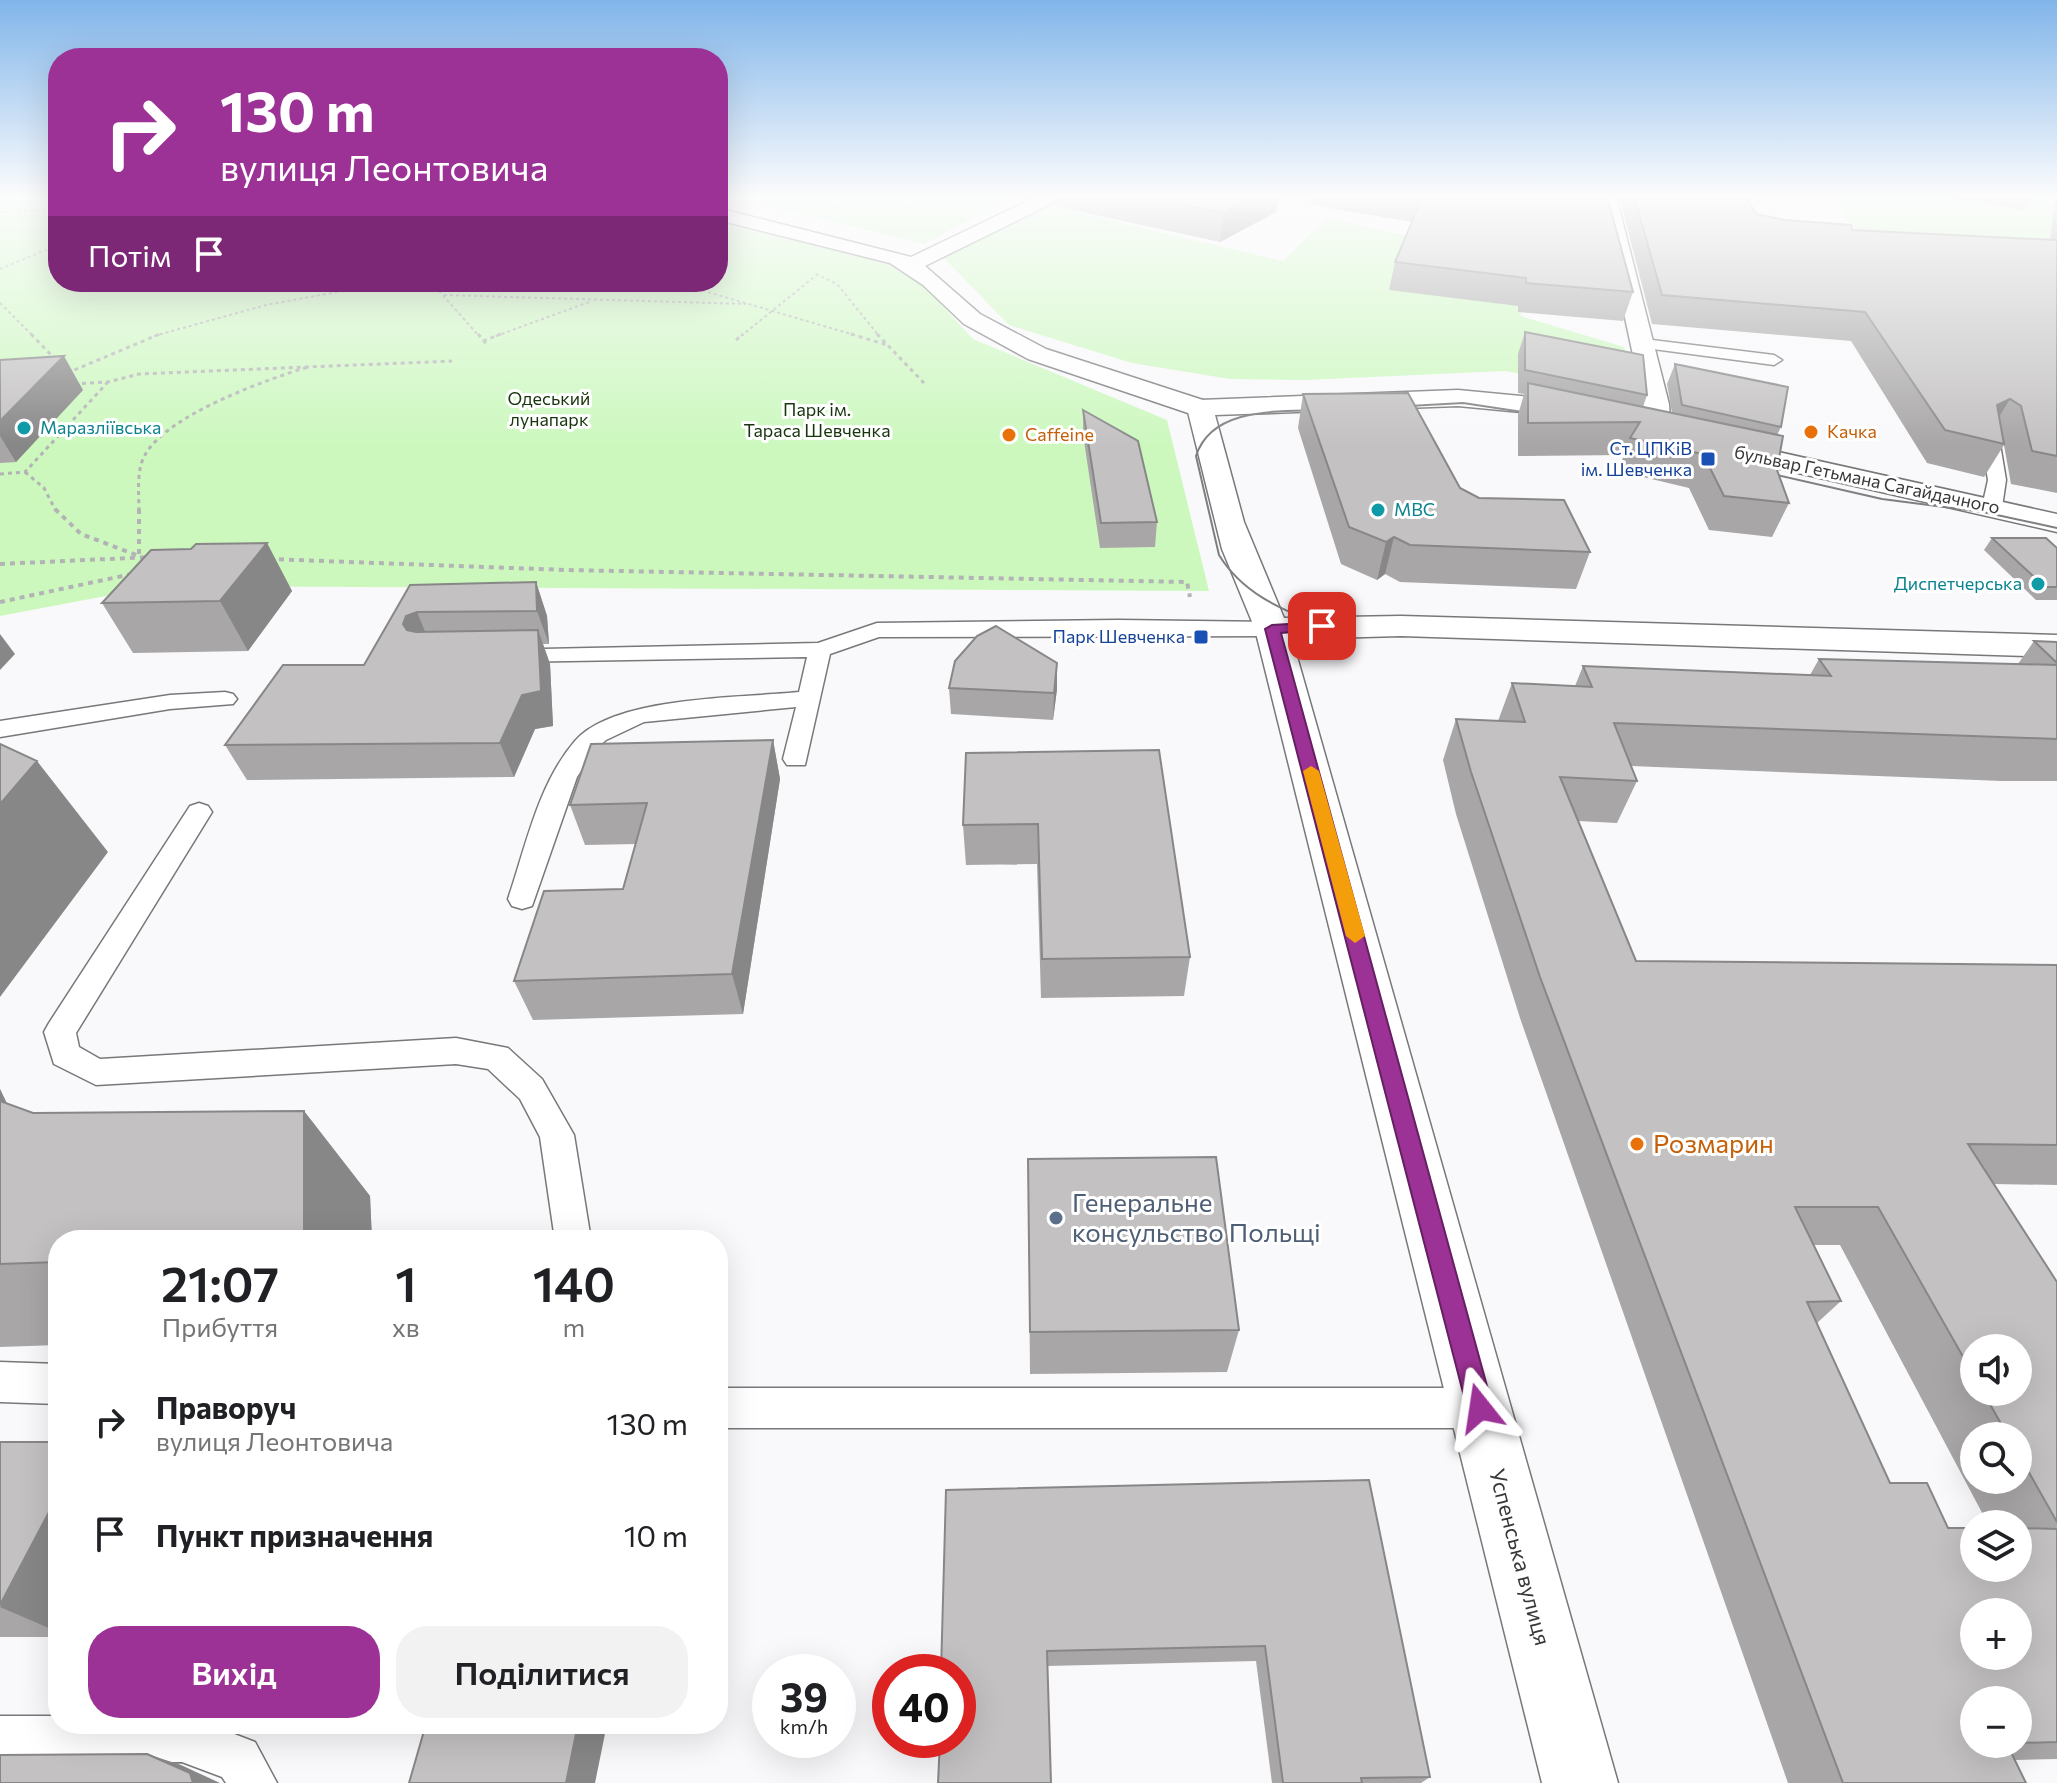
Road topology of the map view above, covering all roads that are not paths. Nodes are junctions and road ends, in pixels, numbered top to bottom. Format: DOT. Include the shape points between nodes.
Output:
graph roads {
  1 [pos="927,279"];
  2 [pos="1627,279"];
  3 [pos="1644,344"];
  4 [pos="1774,360"];
  5 [pos="1200,408"];
  6 [pos="1655,433"];
  7 [pos="1990,438"];
  8 [pos="1978,468"];
  9 [pos="1993,502"];
  10 [pos="2057,523"];
  11 [pos="1272,629"];
  12 [pos="2057,646"];
  13 [pos="820,650"];
  14 [pos="493,655"];
  15 [pos="809,698"];
  16 [pos="225,699"];
  17 [pos="0,729"];
  18 [pos="796,759"];
  19 [pos="199,812"];
  20 [pos="522,899"];
  21 [pos="571,1230"];
  22 [pos="0,1382"];
  23 [pos="48,1384"];
  24 [pos="728,1408"];
  25 [pos="1480,1408"];
  26 [pos="0,1740"];
  27 [pos="253,1783"];
  28 [pos="1580,1783"];
  1 -- 5 [label="street, бульвар Гетьмана Сагайдачного" via="972,319 1013,344"];
  2 -- 3 [label="street"];
  3 -- 4 [label="lane"];
  3 -- 6 [label="street" via="1656,404"];
  5 -- 6 [label="street, бульвар Гетьмана Сагайдачного" via="1458,398 1532,405"];
  5 -- 11 [label="street, Успенська вулиця" via="1234,544"];
  6 -- 9 [label="street, бульвар Гетьмана Сагайдачного"];
  7 -- 9 [label="lane" via="1997,480"];
  8 -- 9 [label="lane"];
  9 -- 10 [label="street, бульвар Гетьмана Сагайдачного"];
  11 -- 12 [label="street" via="1592,631"];
  11 -- 13 [label="lane" via="877,630"];
  11 -- 25 [label="street, Успенська вулиця"];
  13 -- 14 [label="lane"];
  13 -- 15 [label="lane"];
  15 -- 18 [label="lane"];
  15 -- 20 [label="lane" via="640,715 586,744 564,775"];
  16 -- 17 [label="lane" via="170,702"];
  19 -- 21 [label="lane" via="60,1032 65,1055 96,1072 456,1051 497,1057 531,1089 557,1135"];
  22 -- 23 [label="lane"];
  24 -- 25 [label="lane"];
  25 -- 28 [label="street, Успенська вулиця"];
  26 -- 27 [label="lane" via="182,1738 238,1759"];
}
